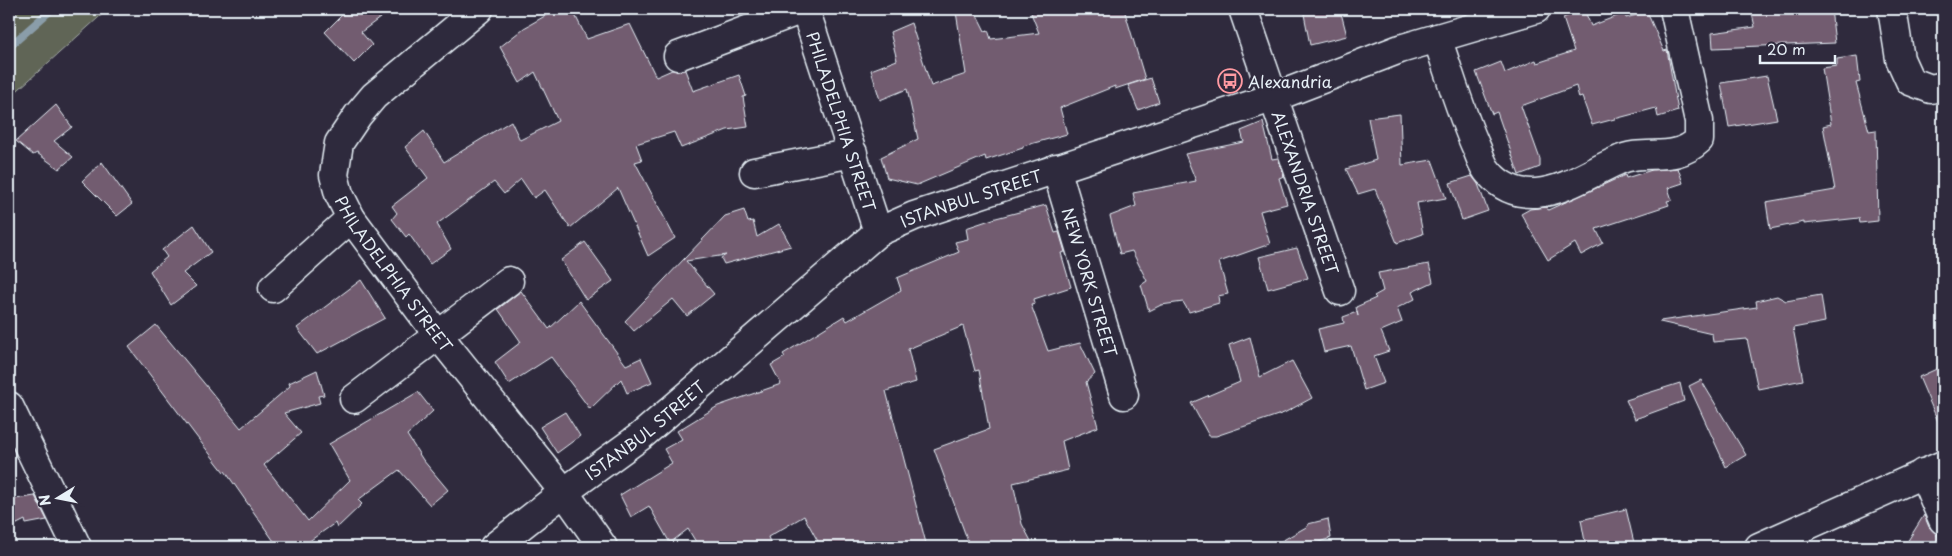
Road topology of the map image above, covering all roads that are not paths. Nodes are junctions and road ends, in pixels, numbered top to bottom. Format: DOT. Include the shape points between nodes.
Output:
graph roads {
  1 [pos="479,9"];
  2 [pos="804,9"];
  3 [pos="1243,9"];
  4 [pos="1536,9"];
  5 [pos="1674,9"];
  6 [pos="1892,9"];
  7 [pos="1437,38"];
  8 [pos="678,56"];
  9 [pos="1943,86"];
  10 [pos="1275,98"];
  11 [pos="853,153"];
  12 [pos="1056,168"];
  13 [pos="754,172"];
  14 [pos="351,218"];
  15 [pos="878,232"];
  16 [pos="509,281"];
  17 [pos="273,288"];
  18 [pos="1340,291"];
  19 [pos="438,334"];
  20 [pos="1124,395"];
  21 [pos="354,399"];
  22 [pos="9,406"];
  23 [pos="1933,469"];
  24 [pos="564,492"];
  25 [pos="1943,520"];
  26 [pos="78,547"];
  27 [pos="494,547"];
  28 [pos="603,547"];
  29 [pos="1759,547"];
  1 -- 14 [label="street, PHILADELPHIA STREET" via="374,96 339,143 334,175"];
  2 -- 8 [label="street"];
  2 -- 11 [label="street, PHILADELPHIA STREET"];
  3 -- 10 [label="street, ALEXANDRIA STREET"];
  4 -- 7 [label="street, ISTANBUL STREET"];
  5 -- 7 [label="street" via="1699,121 1699,140 1677,153 1634,154 1567,185 1537,193 1517,191 1502,185 1487,172"];
  6 -- 9 [label="street" via="1900,59 1910,81 1931,89"];
  7 -- 10 [label="street, ISTANBUL STREET" via="1400,49"];
  10 -- 12 [label="street, ISTANBUL STREET"];
  10 -- 18 [label="street, ALEXANDRIA STREET"];
  11 -- 13 [label="street"];
  11 -- 15 [label="street, PHILADELPHIA STREET"];
  12 -- 15 [label="street, ISTANBUL STREET" via="914,216"];
  12 -- 20 [label="street, NEW YORK STREET"];
  14 -- 17 [label="street"];
  14 -- 19 [label="street, PHILADELPHIA STREET"];
  15 -- 24 [label="street, ISTANBUL STREET" via="641,436"];
  16 -- 19 [label="street"];
  19 -- 21 [label="street"];
  19 -- 24 [label="street, PHILADELPHIA STREET"];
  22 -- 26 [label="street"];
  23 -- 25 [label="street"];
  23 -- 29 [label="street"];
  24 -- 27 [label="street, ISTANBUL STREET"];
  24 -- 28 [label="street, PHILADELPHIA STREET"];
}
